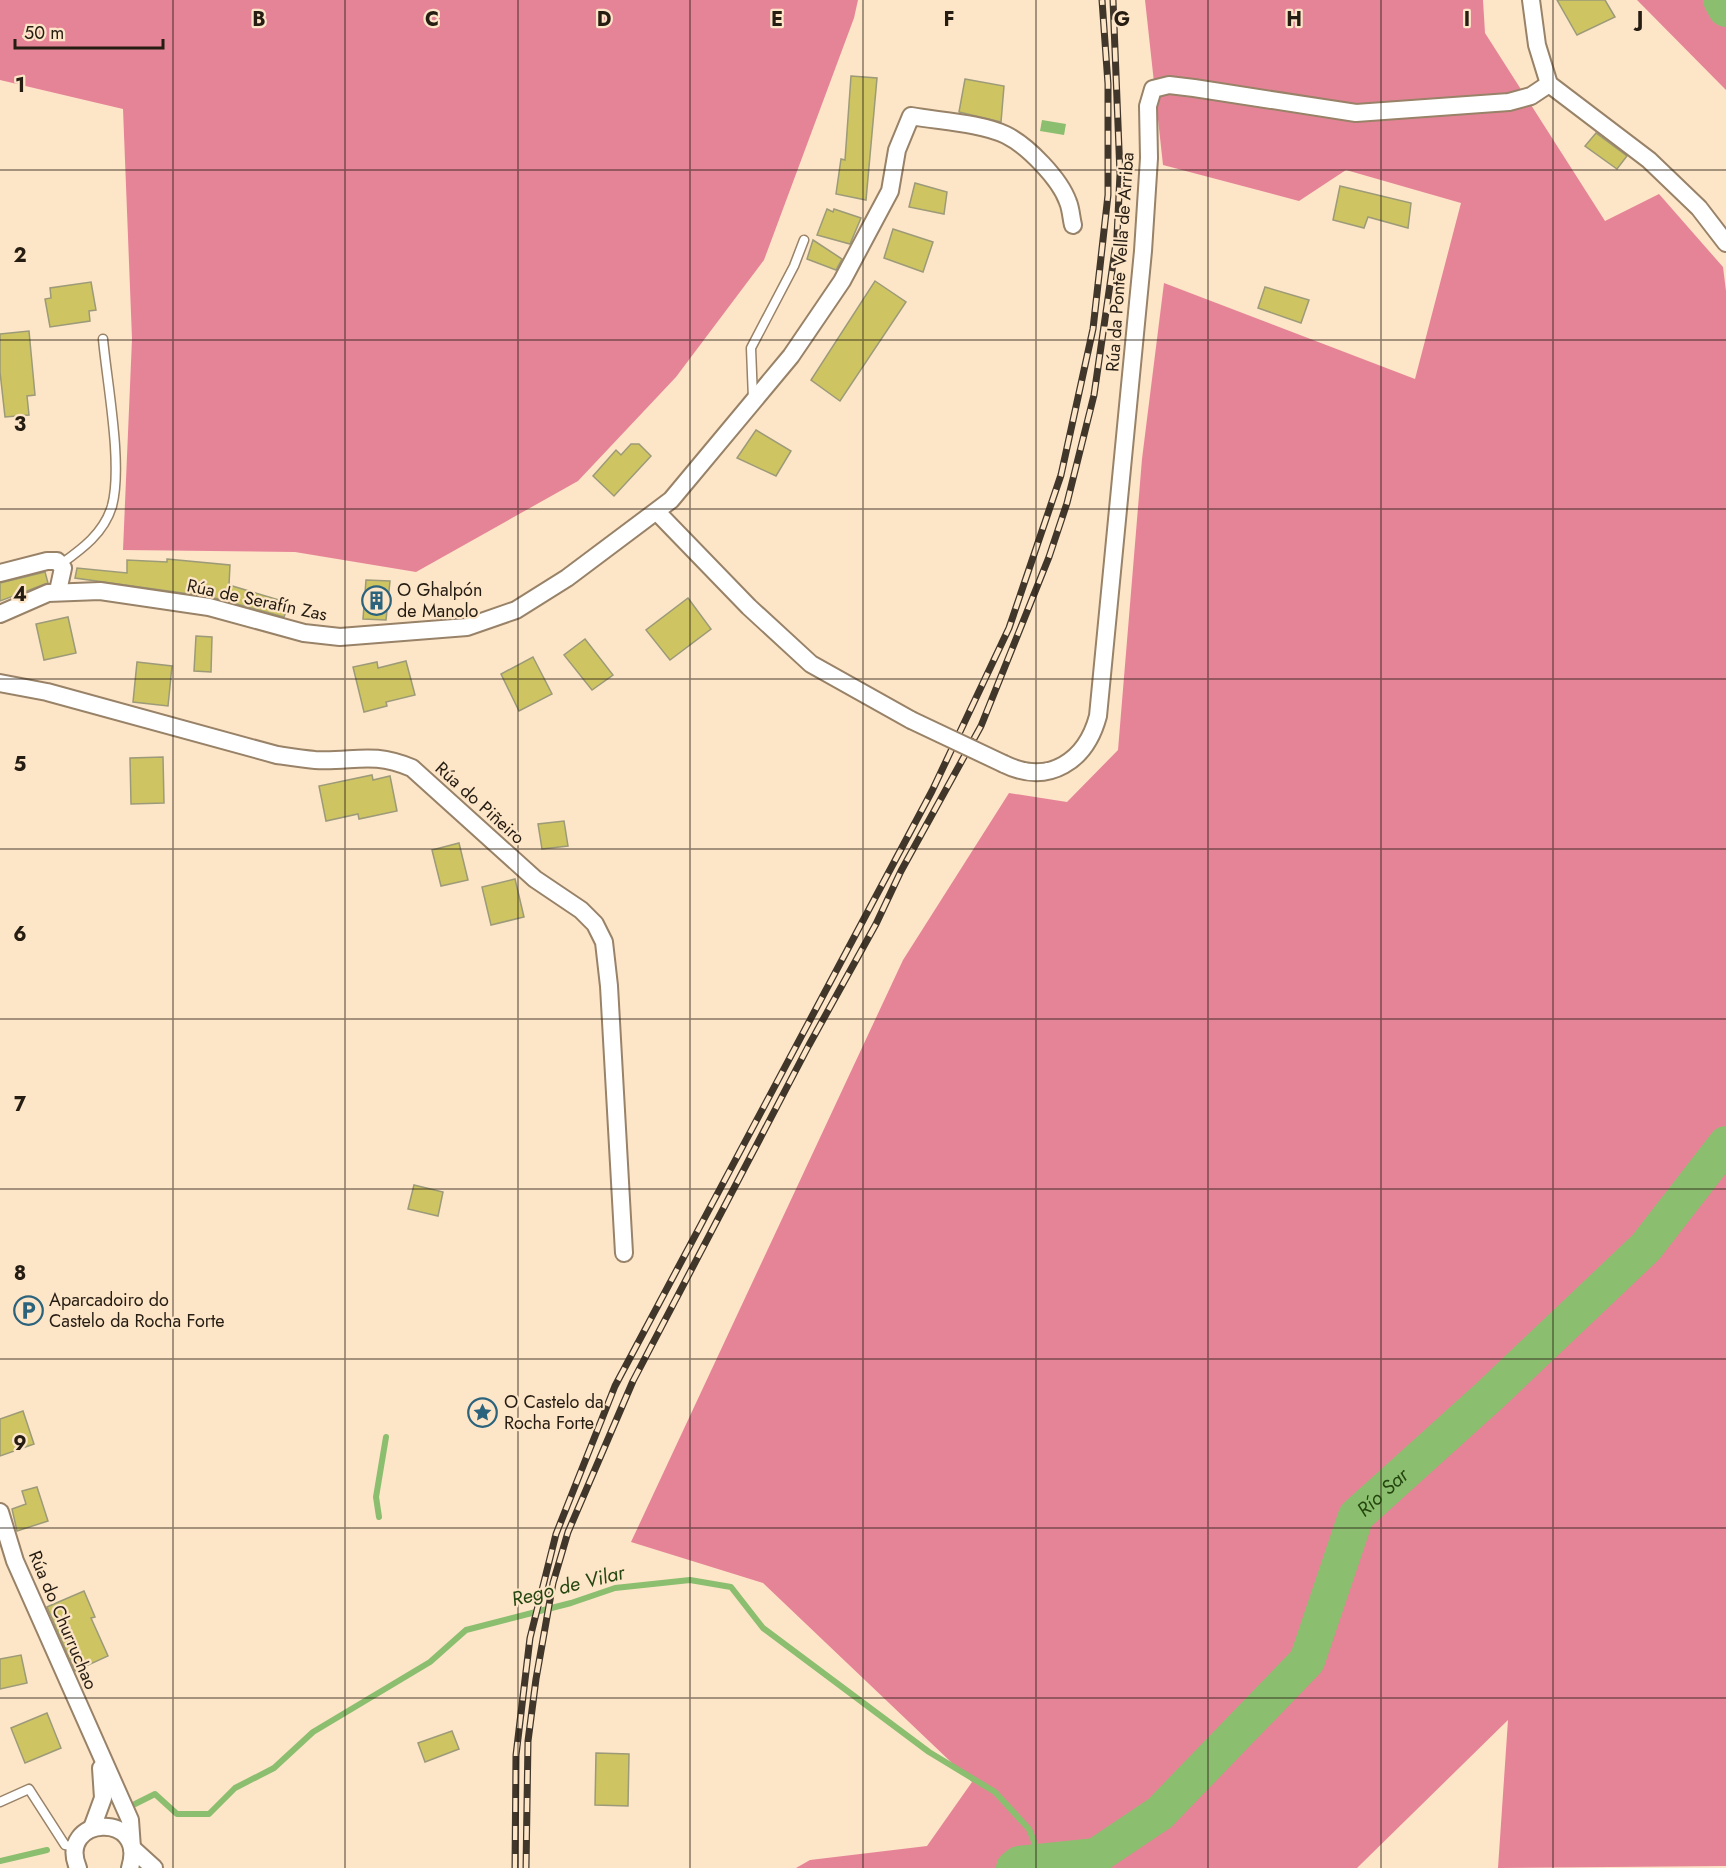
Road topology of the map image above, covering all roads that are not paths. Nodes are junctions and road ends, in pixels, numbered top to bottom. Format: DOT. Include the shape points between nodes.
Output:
graph roads {
  1 [pos="1531,0"];
  2 [pos="1549,84"];
  3 [pos="1073,225"];
  4 [pos="804,240"];
  5 [pos="1726,243"];
  6 [pos="103,339"];
  7 [pos="754,402"];
  8 [pos="657,512"];
  9 [pos="61,564"];
  10 [pos="0,573"];
  11 [pos="58,591"];
  12 [pos="0,614"];
  13 [pos="0,683"];
  14 [pos="624,1253"];
  15 [pos="0,1512"];
  16 [pos="94,1741"];
  17 [pos="0,1802"];
  18 [pos="92,1828"];
  19 [pos="132,1848"];
  20 [pos="72,1857"];
  21 [pos="130,1868"];
  22 [pos="154,1868"];
  1 -- 2 [label="street" via="1537,45"];
  2 -- 5 [label="street" via="1656,166 1699,208"];
  2 -- 8 [label="street, Rúa da Ponte Vella de Arriba, bridge" via="1531,96 1509,102 1356,113 1178,86 1153,89 1148,106 1143,251 1098,716 1087,744 1064,766 1033,772 1004,764 910,720 811,664"];
  3 -- 7 [label="street, Rúa de Serafín Zas" via="1068,201 1060,187 1019,142 992,131 911,116 897,150 890,191 842,281"];
  4 -- 7 [label="lane" via="751,348"];
  6 -- 9 [label="lane" via="115,461 111,507 93,539"];
  7 -- 8 [label="street, Rúa de Serafín Zas"];
  8 -- 11 [label="street, Rúa de Serafín Zas" via="558,585 516,610 467,627 438,631 321,636 209,607 100,591"];
  9 -- 10 [label="street" via="47,561"];
  9 -- 11 [label="street"];
  11 -- 12 [label="street, Rúa de Serafín Zas"];
  13 -- 14 [label="street, Rúa do Piñeiro" via="47,692 277,755 315,760 378,757 412,768 535,879 582,910 604,942"];
  15 -- 16 [label="street, Rúa do Churruchao" via="15,1561"];
  16 -- 18 [label="street, Rúa do Churruchao" via="104,1788"];
  16 -- 19 [label="street, Rúa do Churruchao" via="130,1820"];
  17 -- 20 [label="lane" via="29,1789"];
  18 -- 19 [label="street" via="117,1829"];
  18 -- 20 [label="street, Rúa do Churruchao" via="85,1832"];
  19 -- 21 [label="street, Rúa do Churruchao"];
  19 -- 22 [label="street"];
}
